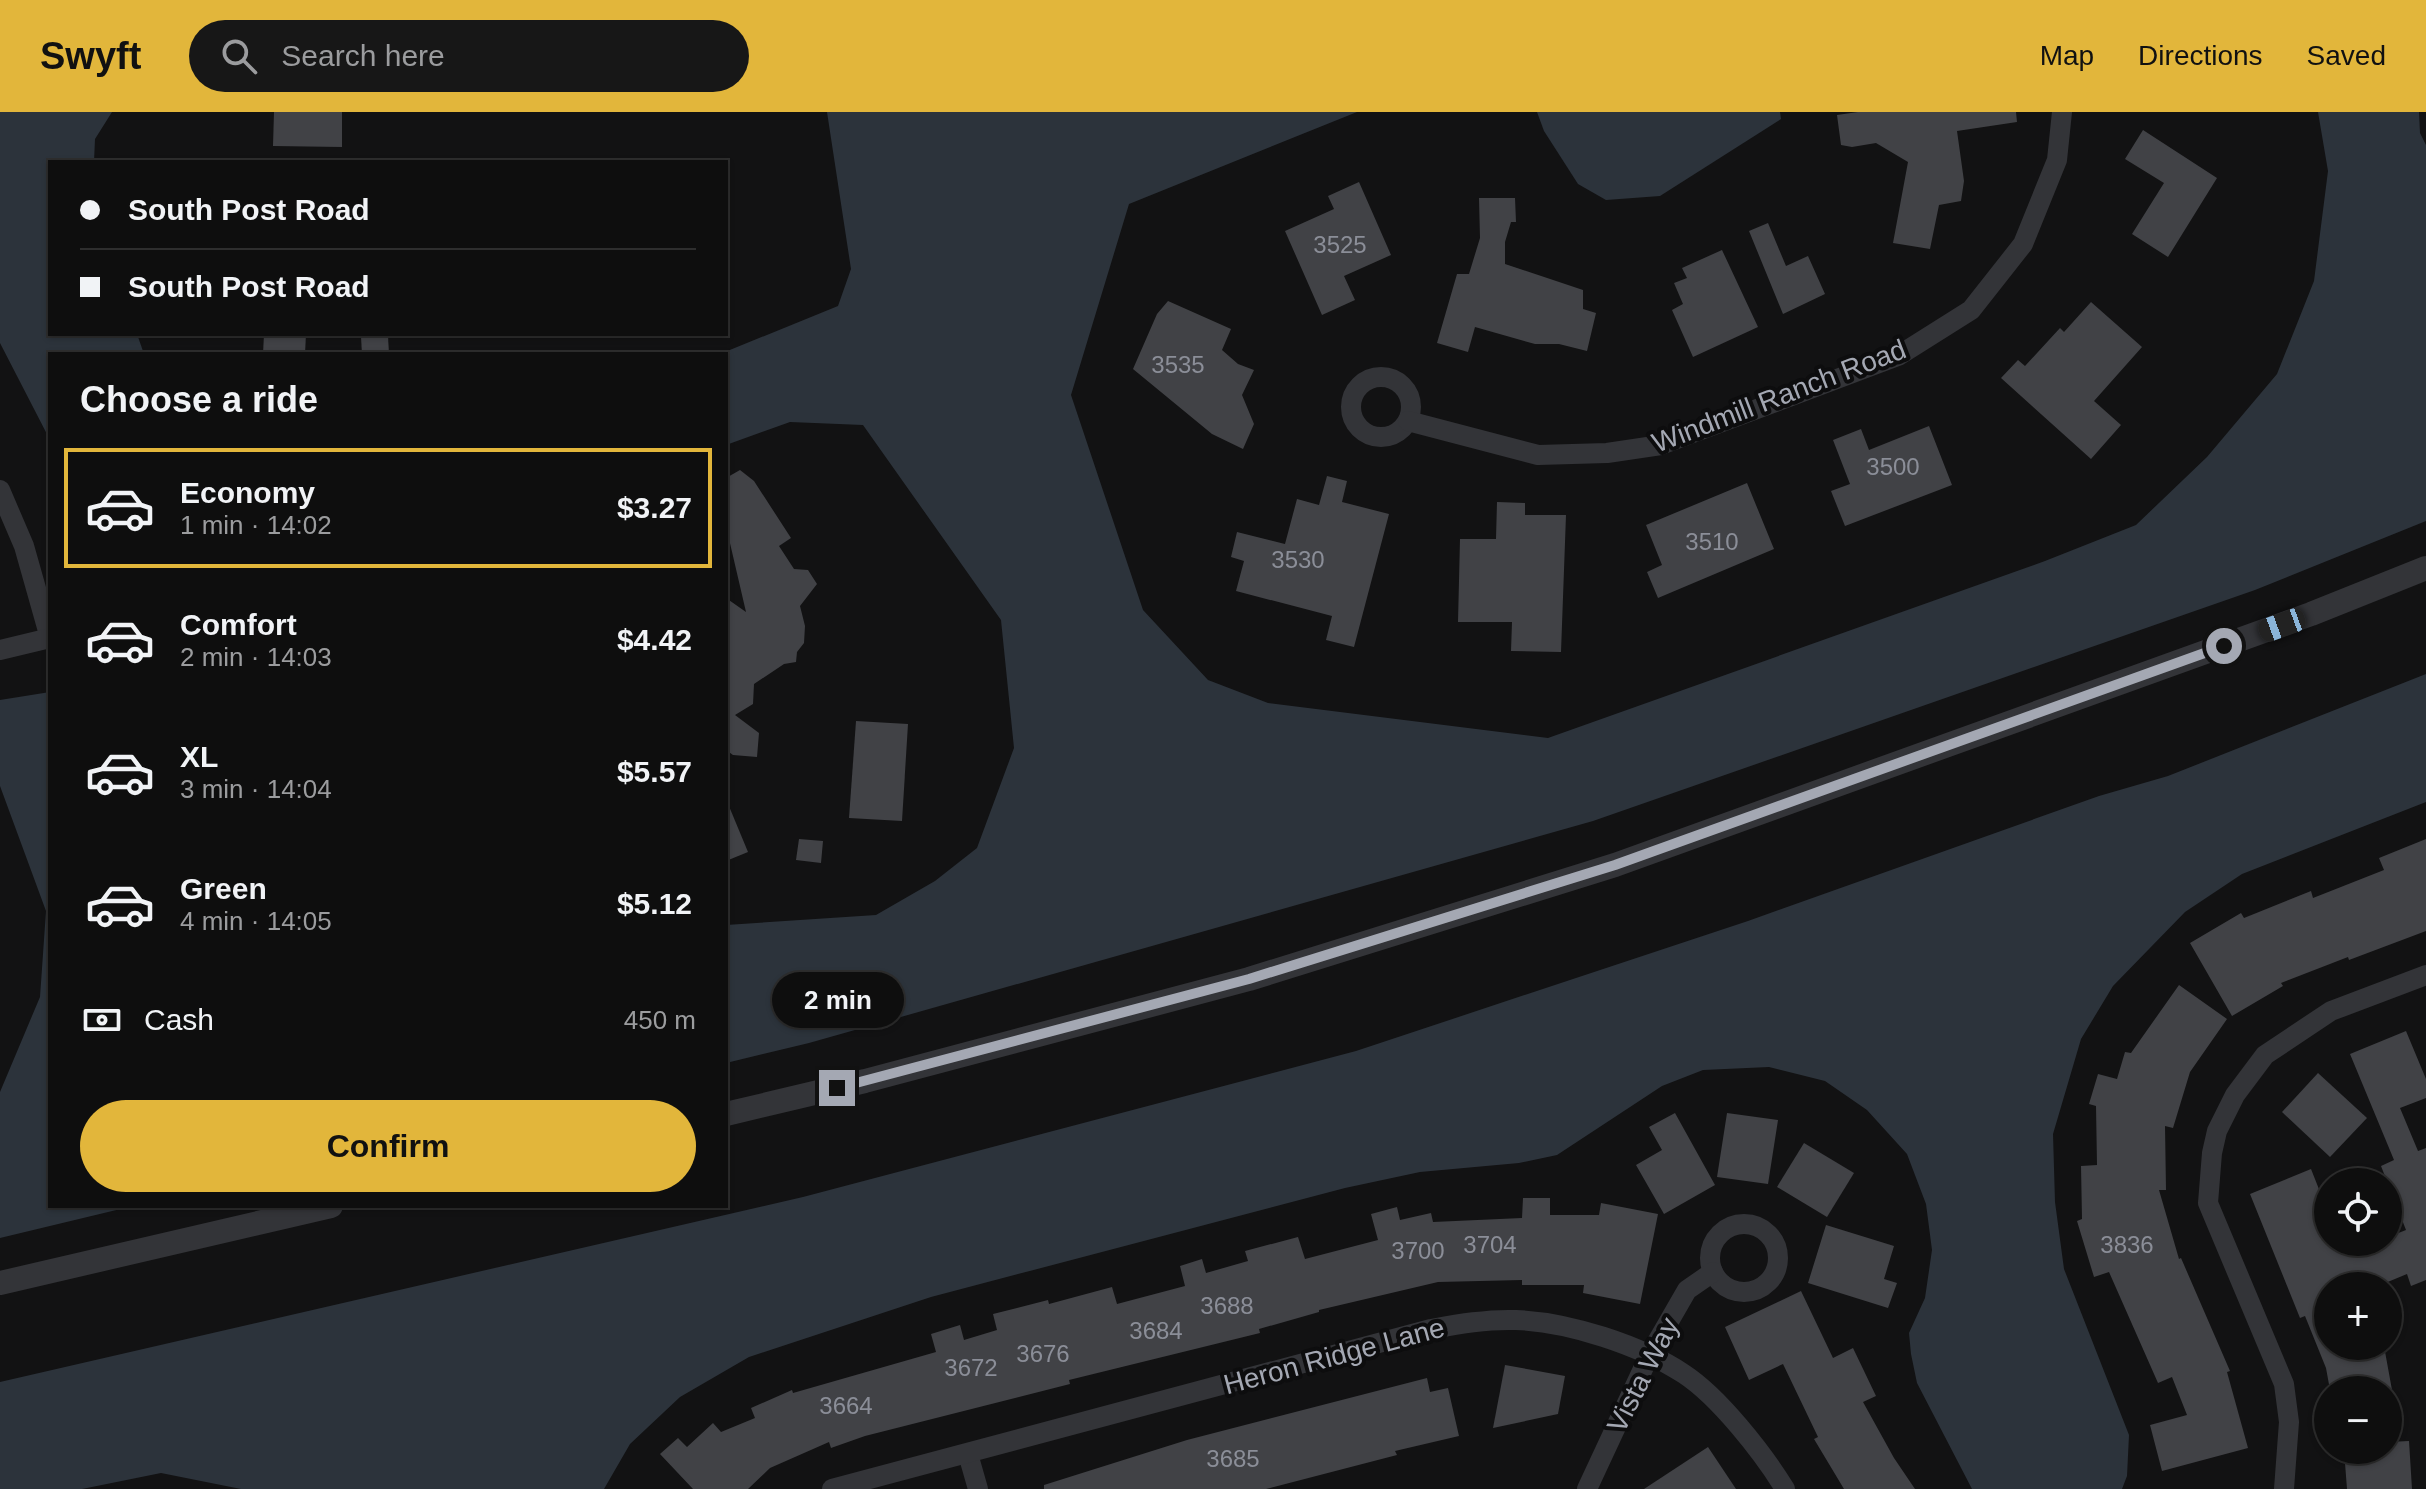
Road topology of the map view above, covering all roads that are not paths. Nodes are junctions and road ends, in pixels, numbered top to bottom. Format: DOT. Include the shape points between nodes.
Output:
graph roads {
  1 [pos="2062,112"];
  2 [pos="1408,421"];
  3 [pos="0,490"];
  4 [pos="2426,568"];
  5 [pos="48,631"];
  6 [pos="48,638"];
  7 [pos="0,650"];
  8 [pos="2425,980"];
  9 [pos="728,1114"];
  10 [pos="322,1208"];
  11 [pos="1713,1272"];
  12 [pos="0,1283"];
  13 [pos="1649,1356"];
  14 [pos="968,1454"];
  15 [pos="832,1489"];
  16 [pos="978,1489"];
  17 [pos="1587,1489"];
  18 [pos="1785,1489"];
  19 [pos="2284,1489"];
  1 -- 2 [label="street, Windmill Ranch Road" via="2057,160 2023,244 1971,310 1898,356 1661,445 1607,453 1538,455"];
  3 -- 5 [label="street" via="24,546"];
  4 -- 9 [label="street" via="1615,865 1249,979"];
  6 -- 7 [label="street"];
  8 -- 19 [label="street" via="2331,1011 2265,1055 2235,1095 2217,1131 2208,1203 2284,1384 2289,1422"];
  10 -- 12 [label="street"];
  11 -- 13 [label="street, Vista Way" via="1687,1290"];
  13 -- 14 [label="street, Heron Ridge Lane" via="1588,1332 1518,1320 1472,1321"];
  13 -- 17 [label="street, Vista Way"];
  13 -- 18 [label="street, Heron Ridge Lane" via="1686,1375 1718,1405 1769,1462"];
  14 -- 15 [label="street, Heron Ridge Lane"];
  14 -- 16 [label="street"];
}
